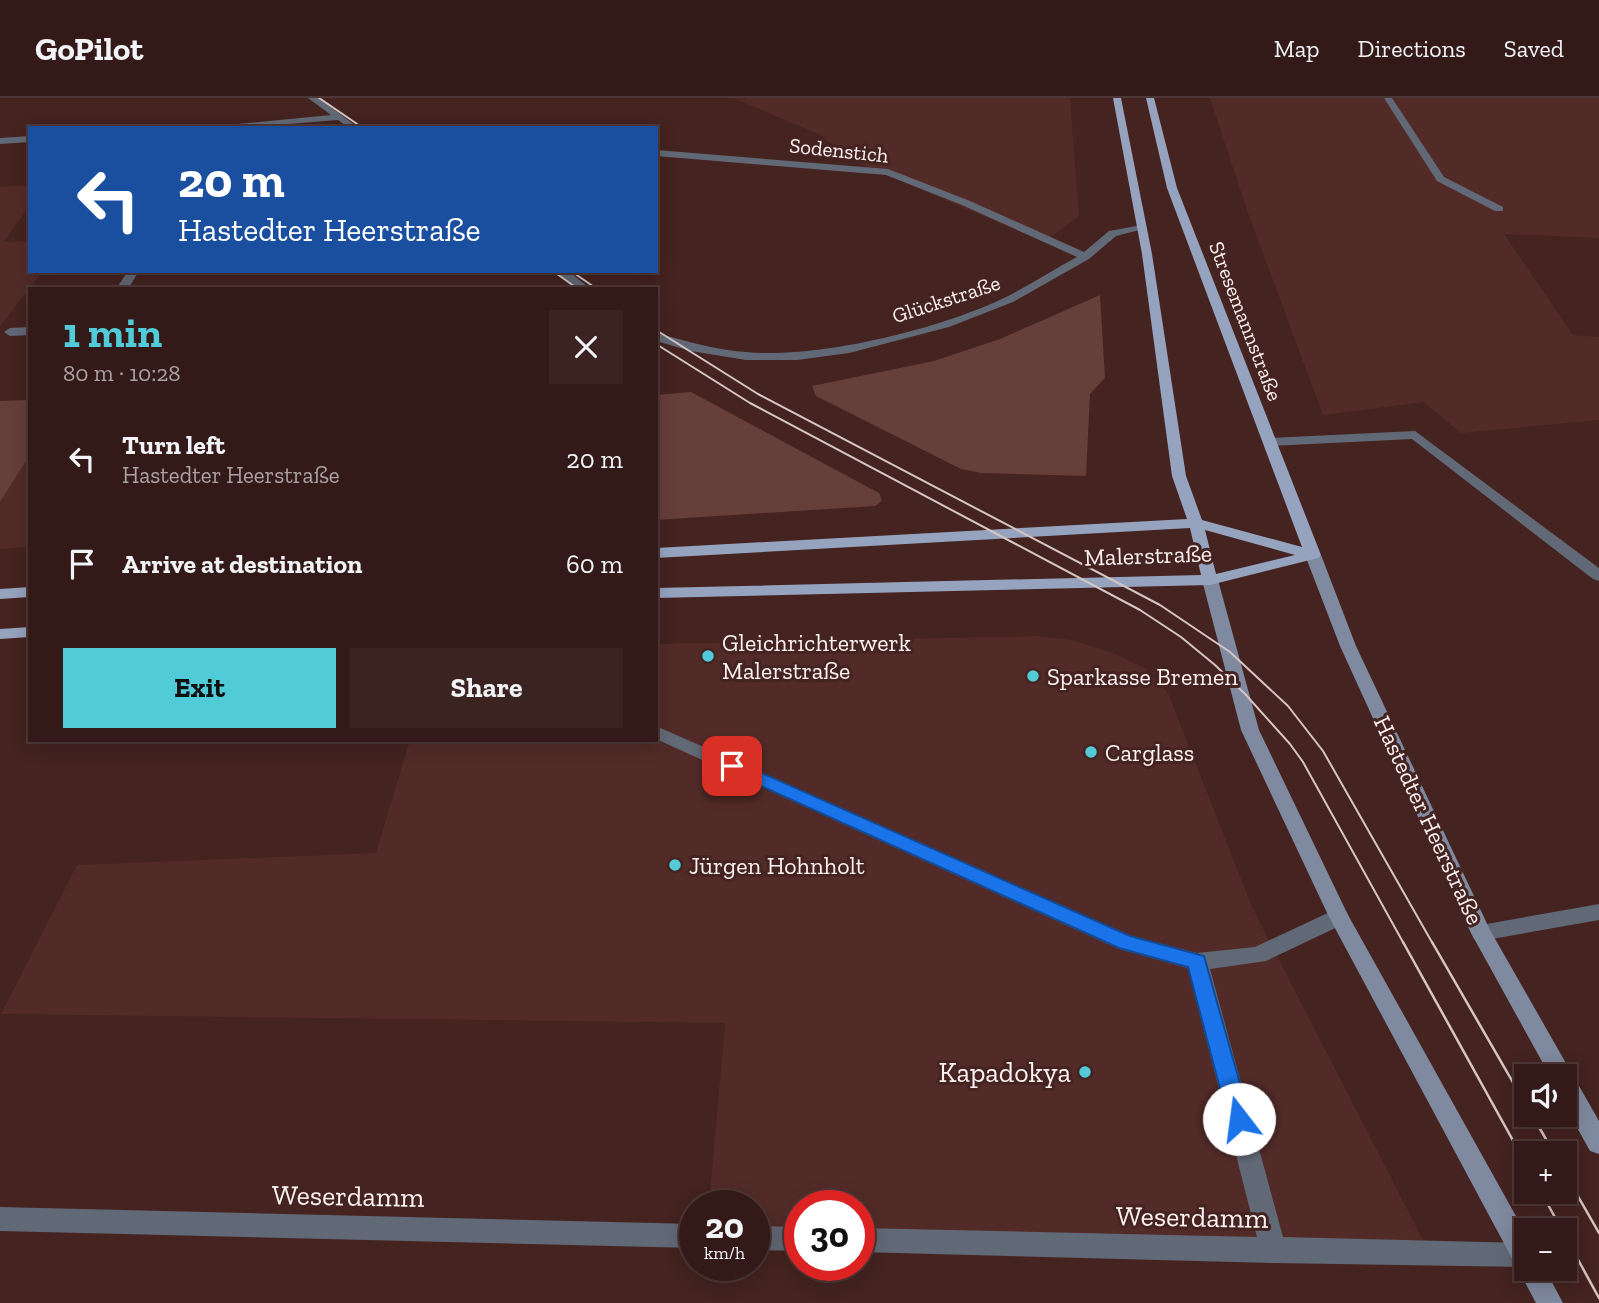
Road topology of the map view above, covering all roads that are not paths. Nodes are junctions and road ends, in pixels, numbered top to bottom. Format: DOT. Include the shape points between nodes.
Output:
graph roads {
  1 [pos="312,98"];
  2 [pos="1117,98"];
  3 [pos="1150,98"];
  4 [pos="1388,98"];
  5 [pos="341,117"];
  6 [pos="240,126"];
  7 [pos="352,126"];
  8 [pos="28,139"];
  9 [pos="0,141"];
  10 [pos="658,153"];
  11 [pos="1499,209"];
  12 [pos="1142,229"];
  13 [pos="1085,257"];
  14 [pos="564,274"];
  15 [pos="577,287"];
  16 [pos="582,287"];
  17 [pos="28,331"];
  18 [pos="10,332"];
  19 [pos="658,338"];
  20 [pos="1270,442"];
  21 [pos="1196,523"];
  22 [pos="658,552"];
  23 [pos="1313,555"];
  24 [pos="1599,576"];
  25 [pos="1210,580"];
  26 [pos="28,592"];
  27 [pos="658,593"];
  28 [pos="0,594"];
  29 [pos="28,632"];
  30 [pos="0,634"];
  31 [pos="658,733"];
  32 [pos="1599,912"];
  33 [pos="1339,917"];
  34 [pos="1481,933"];
  35 [pos="1197,961"];
  36 [pos="1555,1064"];
  37 [pos="1577,1105"];
  38 [pos="1599,1143"];
  39 [pos="0,1219"];
  40 [pos="679,1236"];
  41 [pos="1514,1237"];
  42 [pos="875,1240"];
  43 [pos="1274,1251"];
  44 [pos="1514,1260"];
  45 [pos="1538,1281"];
  46 [pos="1550,1303"];
  1 -- 5 [label="street"];
  2 -- 12 [label="main road"];
  3 -- 20 [label="main road, Stresemannstraße" via="1172,188"];
  4 -- 11 [label="street" via="1440,179"];
  5 -- 6 [label="street"];
  5 -- 7 [label="street"];
  8 -- 9 [label="street"];
  10 -- 13 [label="street, Sodenstich" via="888,172"];
  12 -- 13 [label="street, Glückstraße" via="1113,233"];
  12 -- 21 [label="main road" via="1179,476"];
  13 -- 19 [label="street, Glückstraße" via="1009,300 945,324 849,349 746,356"];
  14 -- 15 [label="street"];
  14 -- 16 [label="street"];
  17 -- 18 [label="street"];
  20 -- 23 [label="main road, Stresemannstraße"];
  20 -- 24 [label="street" via="1415,435"];
  21 -- 22 [label="main road, Malerstraße"];
  21 -- 23 [label="main road, Malerstraße"];
  21 -- 25 [label="main road"];
  23 -- 25 [label="main road, Malerstraße"];
  23 -- 34 [label="main road, Hastedter Heerstraße" via="1348,646"];
  25 -- 27 [label="main road, Malerstraße"];
  25 -- 33 [label="main road" via="1250,730"];
  26 -- 28 [label="main road"];
  29 -- 30 [label="main road"];
  31 -- 35 [label="street" via="1126,943"];
  32 -- 34 [label="street"];
  33 -- 35 [label="street" via="1258,955"];
  33 -- 41 [label="main road"];
  34 -- 36 [label="main road, Hastedter Heerstraße"];
  35 -- 43 [label="street"];
  37 -- 38 [label="main road"];
  39 -- 40 [label="street, Weserdamm"];
  42 -- 43 [label="street, Weserdamm"];
  43 -- 44 [label="street, Weserdamm"];
  45 -- 46 [label="main road"];
}
